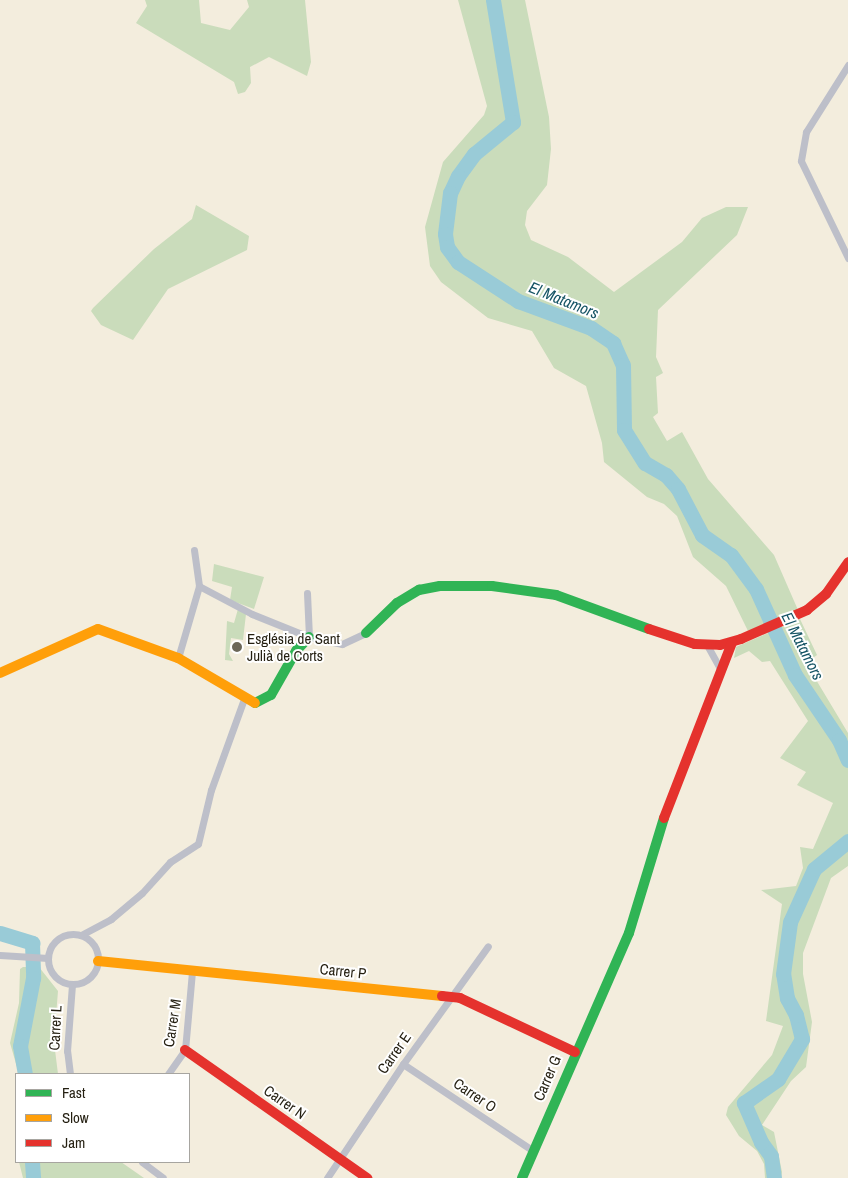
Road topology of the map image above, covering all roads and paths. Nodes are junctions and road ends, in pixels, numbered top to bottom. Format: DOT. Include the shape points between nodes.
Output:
graph roads {
  1 [pos="848,65"];
  2 [pos="848,258"];
  3 [pos="194,550"];
  4 [pos="848,562"];
  5 [pos="199,586"];
  6 [pos="307,594"];
  7 [pos="366,633"];
  8 [pos="309,637"];
  9 [pos="736,641"];
  10 [pos="707,645"];
  11 [pos="178,658"];
  12 [pos="721,670"];
  13 [pos="0,673"];
  14 [pos="244,699"];
  15 [pos="81,935"];
  16 [pos="488,946"];
  17 [pos="0,955"];
  18 [pos="48,958"];
  19 [pos="98,961"];
  20 [pos="192,972"];
  21 [pos="72,984"];
  22 [pos="452,997"];
  23 [pos="185,1050"];
  24 [pos="575,1052"];
  25 [pos="403,1064"];
  26 [pos="70,1073"];
  27 [pos="169,1073"];
  28 [pos="532,1150"];
  29 [pos="340,1159"];
  30 [pos="143,1163"];
  31 [pos="163,1178"];
  32 [pos="326,1178"];
  33 [pos="367,1178"];
  34 [pos="522,1178"];
  1 -- 2 [label="street" via="806,132 801,161"];
  3 -- 5 [label="street"];
  4 -- 9 [label="street" via="826,594 800,613"];
  5 -- 8 [label="street" via="252,614"];
  5 -- 11 [label="street"];
  6 -- 8 [label="street"];
  7 -- 8 [label="street" via="342,644"];
  7 -- 10 [label="street" via="398,603 419,590 440,586 492,586 556,595 678,640"];
  8 -- 14 [label="street" via="296,651 266,700 256,703"];
  9 -- 10 [label="street"];
  9 -- 12 [label="street, Carrer G"];
  10 -- 12 [label="street"];
  11 -- 13 [label="street" via="98,629"];
  11 -- 14 [label="street"];
  12 -- 24 [label="street, Carrer G" via="670,797 631,927"];
  14 -- 15 [label="street" via="211,790 198,844 170,862 142,893 111,918"];
  15 -- 18 [label="street" via="63,936 56,941"];
  15 -- 19 [label="street" via="90,941"];
  16 -- 22 [label="street, Carrer E"];
  17 -- 18 [label="street"];
  18 -- 21 [label="street" via="55,976"];
  19 -- 20 [label="street, Carrer P"];
  19 -- 21 [label="street" via="90,978"];
  20 -- 22 [label="street, Carrer P"];
  20 -- 23 [label="street, Carrer M"];
  21 -- 26 [label="street, Carrer L" via="67,1051"];
  22 -- 24 [label="street, Carrer P"];
  22 -- 25 [label="street, Carrer E"];
  23 -- 27 [label="street, Carrer M"];
  23 -- 29 [label="street, Carrer N"];
  24 -- 28 [label="street, Carrer G"];
  25 -- 28 [label="street, Carrer O"];
  25 -- 29 [label="street, Carrer E"];
  28 -- 34 [label="street, Carrer G"];
  29 -- 32 [label="street, Carrer E"];
  29 -- 33 [label="street, Carrer N"];
  30 -- 31 [label="street"];
}
